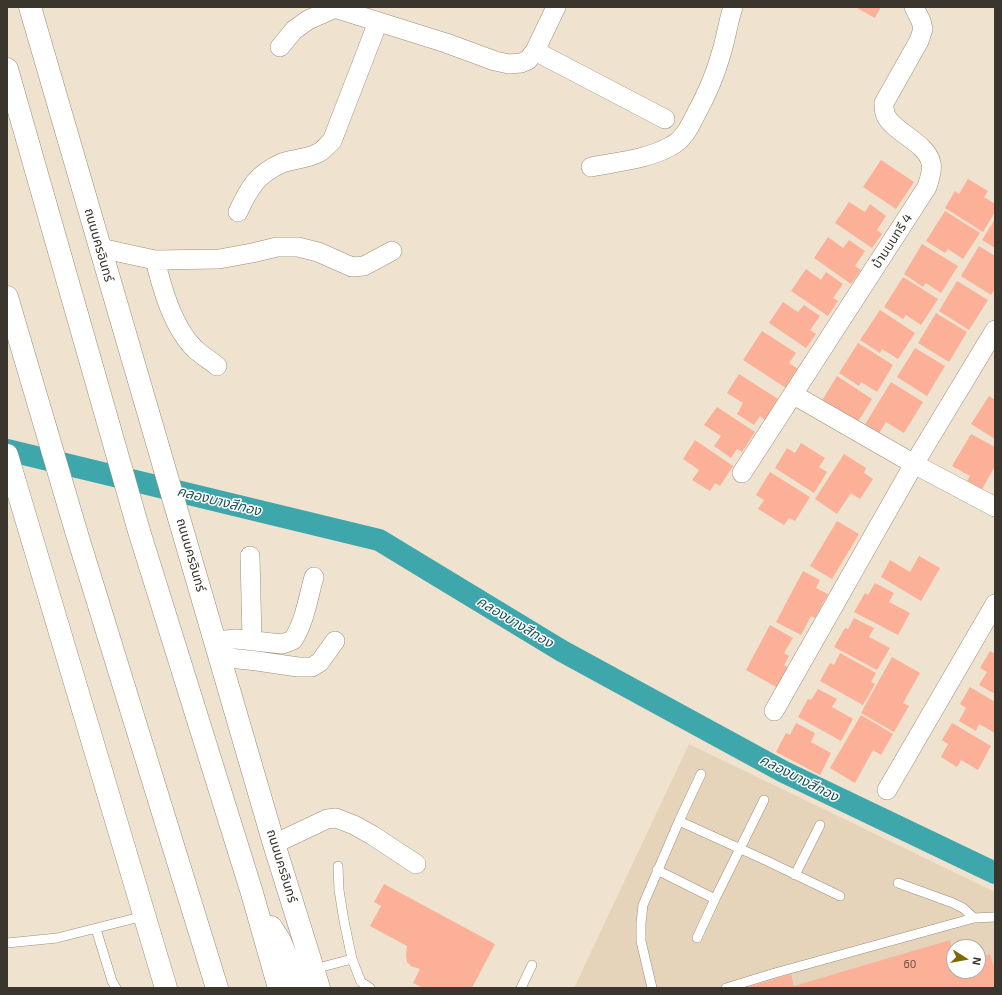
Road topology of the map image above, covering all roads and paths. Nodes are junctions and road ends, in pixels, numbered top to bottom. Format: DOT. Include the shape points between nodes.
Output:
graph roads {
  1 [pos="30,7"];
  2 [pos="556,7"];
  3 [pos="733,7"];
  4 [pos="914,7"];
  5 [pos="333,8"];
  6 [pos="378,22"];
  7 [pos="280,47"];
  8 [pos="532,55"];
  9 [pos="7,69"];
  10 [pos="665,119"];
  11 [pos="591,167"];
  12 [pos="238,212"];
  13 [pos="100,248"];
  14 [pos="392,250"];
  15 [pos="154,260"];
  16 [pos="7,297"];
  17 [pos="995,330"];
  18 [pos="217,366"];
  19 [pos="794,395"];
  20 [pos="7,456"];
  21 [pos="914,464"];
  22 [pos="742,473"];
  23 [pos="995,507"];
  24 [pos="250,556"];
  25 [pos="314,577"];
  26 [pos="995,604"];
  27 [pos="252,640"];
  28 [pos="335,640"];
  29 [pos="218,649"];
  30 [pos="774,711"];
  31 [pos="701,774"];
  32 [pos="887,790"];
  33 [pos="764,800"];
  34 [pos="679,821"];
  35 [pos="820,825"];
  36 [pos="274,844"];
  37 [pos="740,849"];
  38 [pos="416,864"];
  39 [pos="338,866"];
  40 [pos="657,870"];
  41 [pos="795,875"];
  42 [pos="898,883"];
  43 [pos="252,893"];
  44 [pos="840,896"];
  45 [pos="715,899"];
  46 [pos="144,916"];
  47 [pos="995,917"];
  48 [pos="974,918"];
  49 [pos="96,929"];
  50 [pos="697,938"];
  51 [pos="7,943"];
  52 [pos="352,959"];
  53 [pos="532,965"];
  54 [pos="316,978"];
  55 [pos="116,988"];
  56 [pos="166,988"];
  57 [pos="217,988"];
  58 [pos="279,988"];
  59 [pos="300,988"];
  60 [pos="370,988"];
  61 [pos="521,988"];
  62 [pos="652,988"];
  63 [pos="726,988"];
  1 -- 13 [label="main road, ถนนนครอินทร์"];
  2 -- 8 [label="street"];
  3 -- 11 [label="street" via="721,56 709,90 680,140 662,150 631,160"];
  4 -- 19 [label="street, บ้านนนทรี 4" via="923,29 919,41 884,103 884,111 886,117 926,153 931,163 927,187"];
  5 -- 6 [label="street"];
  5 -- 7 [label="street" via="294,30"];
  6 -- 8 [label="street" via="509,64 521,63"];
  6 -- 12 [label="street" via="332,141 319,153 283,163 262,174 248,190"];
  8 -- 10 [label="street"];
  9 -- 43 [label="main road" via="139,531"];
  13 -- 15 [label="street"];
  13 -- 29 [label="main road, ถนนนครอินทร์"];
  14 -- 15 [label="street" via="364,266 352,267 298,246 277,247 219,259"];
  15 -- 18 [label="street" via="163,293 180,329 194,349"];
  16 -- 57 [label="main road" via="76,531"];
  17 -- 21 [label="street"];
  19 -- 21 [label="street"];
  19 -- 22 [label="street, บ้านนนทรี 4"];
  20 -- 46 [label="main road"];
  21 -- 23 [label="street"];
  21 -- 30 [label="street"];
  24 -- 27 [label="street"];
  25 -- 27 [label="street" via="304,618 293,640 282,644"];
  26 -- 32 [label="street"];
  27 -- 29 [label="street" via="236,639"];
  28 -- 29 [label="street" via="320,662 312,667 257,661"];
  29 -- 36 [label="main road, ถนนนครอินทร์"];
  31 -- 34 [label="lane"];
  33 -- 37 [label="lane"];
  34 -- 37 [label="lane"];
  34 -- 40 [label="lane"];
  35 -- 41 [label="lane"];
  36 -- 38 [label="street" via="327,819 336,818 372,835"];
  36 -- 54 [label="main road, ถนนนครอินทร์"];
  37 -- 41 [label="lane"];
  37 -- 45 [label="lane"];
  39 -- 52 [label="lane" via="340,897"];
  40 -- 45 [label="lane"];
  40 -- 62 [label="lane" via="643,905 641,923 641,942"];
  41 -- 44 [label="lane"];
  42 -- 48 [label="lane" via="953,902"];
  43 -- 58 [label="main road"];
  43 -- 59 [label="main road" via="280,941"];
  45 -- 50 [label="lane"];
  46 -- 49 [label="lane"];
  46 -- 56 [label="main road"];
  47 -- 48 [label="lane"];
  48 -- 63 [label="lane"];
  49 -- 51 [label="lane" via="57,938"];
  49 -- 55 [label="lane"];
  52 -- 54 [label="lane"];
  52 -- 60 [label="lane" via="361,982"];
  53 -- 61 [label="lane"];
}
